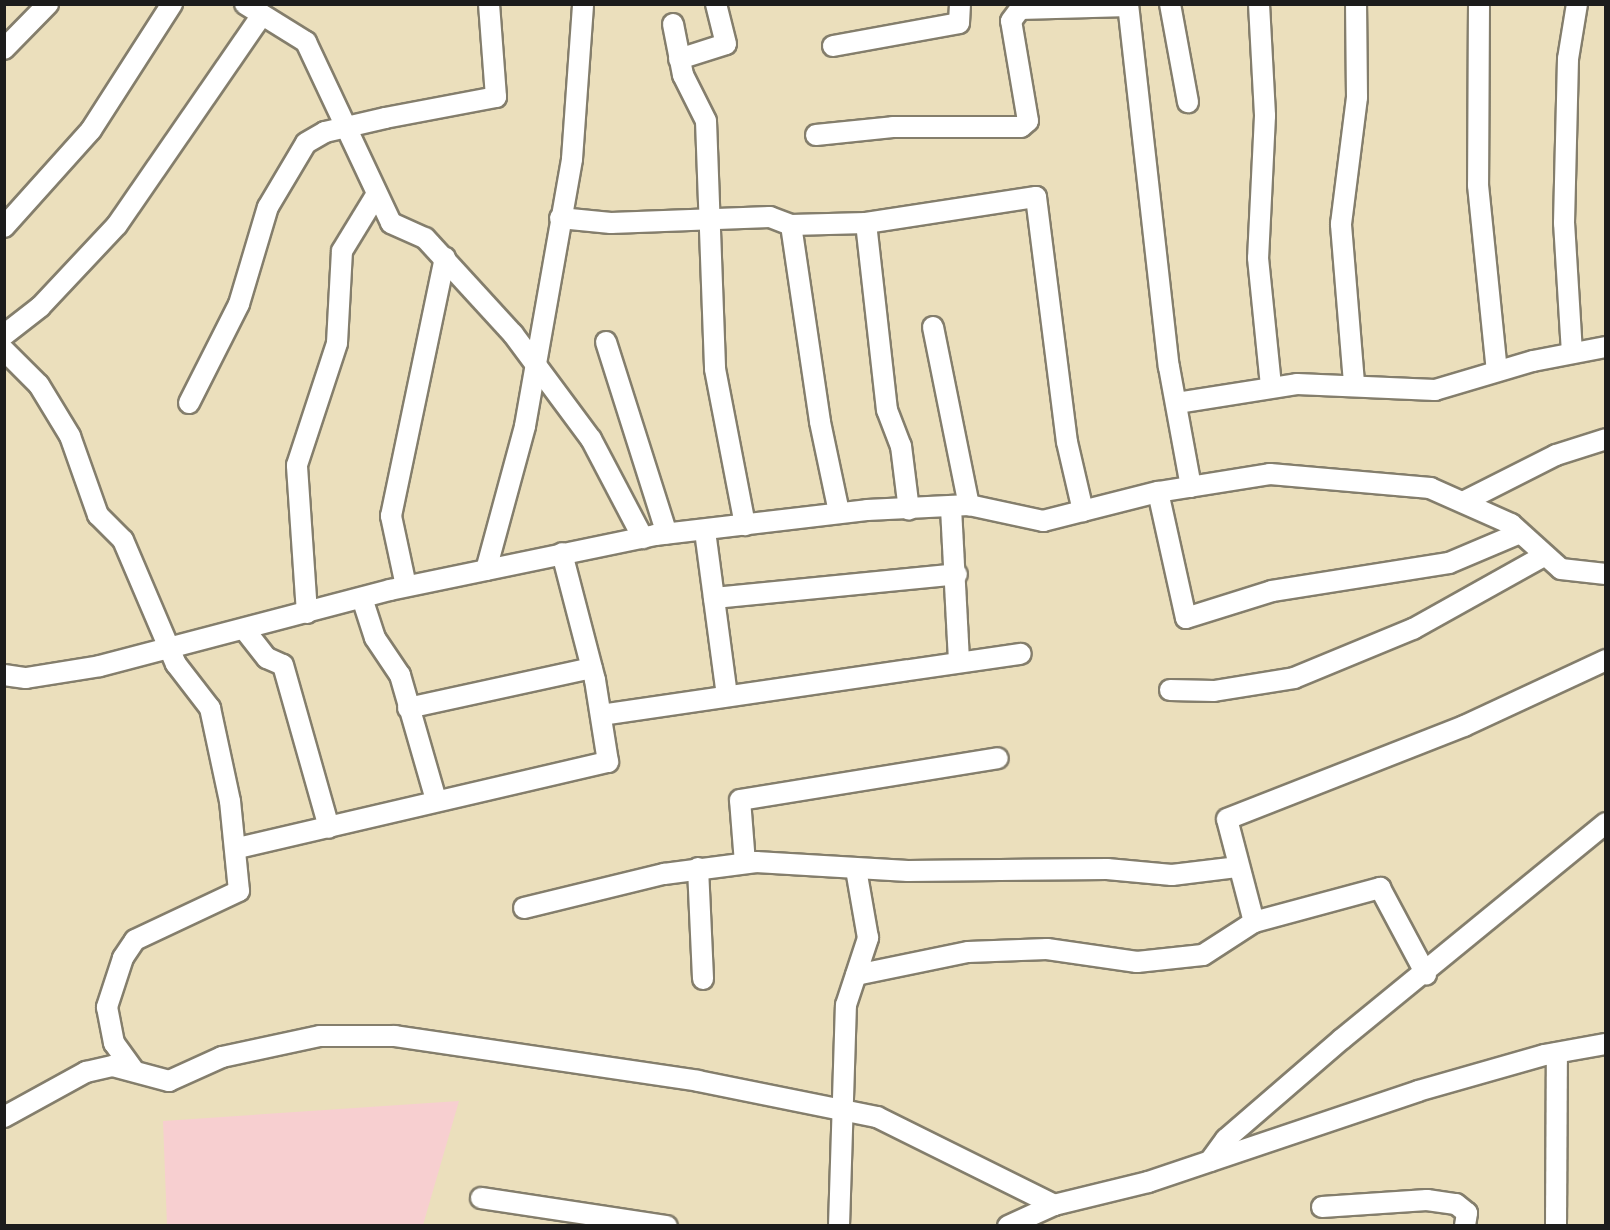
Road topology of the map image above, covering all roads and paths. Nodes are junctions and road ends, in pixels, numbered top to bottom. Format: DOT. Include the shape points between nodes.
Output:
graph roads {
  1 [pos="172,4"];
  2 [pos="489,4"];
  3 [pos="583,4"];
  4 [pos="716,4"];
  5 [pos="960,4"];
  6 [pos="1170,4"];
  7 [pos="1259,4"];
  8 [pos="1356,4"];
  9 [pos="1479,4"];
  10 [pos="1577,4"];
  11 [pos="1128,5"];
  12 [pos="40,8"];
  13 [pos="253,10"];
  14 [pos="673,24"];
  15 [pos="833,46"];
  16 [pos="4,49"];
  17 [pos="679,58"];
  18 [pos="1188,102"];
  19 [pos="346,128"];
  20 [pos="816,135"];
  21 [pos="375,198"];
  22 [pos="560,218"];
  23 [pos="708,219"];
  24 [pos="866,223"];
  25 [pos="791,225"];
  26 [pos="4,227"];
  27 [pos="445,258"];
  28 [pos="933,327"];
  29 [pos="4,335"];
  30 [pos="606,342"];
  31 [pos="1605,347"];
  32 [pos="4,350"];
  33 [pos="1572,353"];
  34 [pos="534,362"];
  35 [pos="1497,372"];
  36 [pos="1354,383"];
  37 [pos="1271,387"];
  38 [pos="189,403"];
  39 [pos="1177,403"];
  40 [pos="1605,439"];
  41 [pos="1191,487"];
  42 [pos="1158,492"];
  43 [pos="1467,500"];
  44 [pos="960,507"];
  45 [pos="909,510"];
  46 [pos="1083,511"];
  47 [pos="839,512"];
  48 [pos="745,525"];
  49 [pos="705,531"];
  50 [pos="1520,533"];
  51 [pos="667,534"];
  52 [pos="644,538"];
  53 [pos="562,553"];
  54 [pos="1542,557"];
  55 [pos="486,570"];
  56 [pos="957,574"];
  57 [pos="1605,574"];
  58 [pos="406,586"];
  59 [pos="362,598"];
  60 [pos="714,598"];
  61 [pos="307,613"];
  62 [pos="244,629"];
  63 [pos="170,648"];
  64 [pos="1021,654"];
  65 [pos="1605,660"];
  66 [pos="959,662"];
  67 [pos="592,668"];
  68 [pos="4,675"];
  69 [pos="1170,690"];
  70 [pos="727,695"];
  71 [pos="408,708"];
  72 [pos="601,715"];
  73 [pos="998,758"];
  74 [pos="436,800"];
  75 [pos="1605,823"];
  76 [pos="329,828"];
  77 [pos="238,848"];
  78 [pos="745,863"];
  79 [pos="1237,867"];
  80 [pos="698,868"];
  81 [pos="856,869"];
  82 [pos="524,908"];
  83 [pos="1254,922"];
  84 [pos="1426,974"];
  85 [pos="856,975"];
  86 [pos="703,979"];
  87 [pos="1605,1044"];
  88 [pos="1557,1053"];
  89 [pos="132,1069"];
  90 [pos="843,1109"];
  91 [pos="4,1117"];
  92 [pos="1210,1161"];
  93 [pos="481,1198"];
  94 [pos="1054,1205"];
  95 [pos="1323,1208"];
  96 [pos="1019,1223"];
  97 [pos="667,1226"];
  98 [pos="839,1226"];
  99 [pos="1465,1226"];
  100 [pos="1556,1226"];
  1 -- 26 [label="street" via="91,130"];
  2 -- 19 [label="street" via="496,98"];
  3 -- 22 [label="street" via="579,99"];
  4 -- 17 [label="street" via="726,44"];
  5 -- 15 [label="street" via="959,23"];
  6 -- 18 [label="street"];
  7 -- 37 [label="street" via="1265,116 1258,258"];
  8 -- 36 [label="street" via="1357,97 1341,224"];
  9 -- 35 [label="street" via="1478,174"];
  10 -- 33 [label="street" via="1568,59 1564,223"];
  11 -- 20 [label="street" via="1020,9 1011,21 1028,121 1021,127 893,127"];
  11 -- 39 [label="street" via="1159,294"];
  12 -- 16 [label="street"];
  13 -- 19 [label="street" via="306,42"];
  13 -- 29 [label="street" via="117,225 40,307"];
  14 -- 17 [label="street"];
  17 -- 23 [label="street" via="693,101 706,121"];
  19 -- 21 [label="street"];
  19 -- 38 [label="street" via="306,143 285,172 250,258 239,304"];
  21 -- 27 [label="street" via="391,223 425,238"];
  21 -- 61 [label="street" via="342,251 337,343 297,465"];
  22 -- 23 [label="street" via="611,223"];
  22 -- 34 [label="street"];
  23 -- 25 [label="street" via="770,217"];
  23 -- 48 [label="street" via="714,369"];
  24 -- 25 [label="street"];
  24 -- 45 [label="street" via="887,410 901,446"];
  24 -- 46 [label="street" via="1036,197 1067,442"];
  25 -- 47 [label="street" via="820,422"];
  27 -- 34 [label="street"];
  27 -- 58 [label="street" via="391,516"];
  28 -- 44 [label="street"];
  30 -- 51 [label="street"];
  31 -- 33 [label="street"];
  32 -- 63 [label="street" via="39,385 70,436 98,514 123,540"];
  33 -- 35 [label="street"];
  34 -- 52 [label="street" via="591,439"];
  34 -- 55 [label="street" via="506,506"];
  35 -- 36 [label="street" via="1435,390"];
  36 -- 37 [label="street"];
  37 -- 39 [label="street"];
  39 -- 41 [label="street"];
  40 -- 43 [label="street" via="1556,455"];
  41 -- 42 [label="street"];
  41 -- 43 [label="street" via="1270,474 1430,488"];
  42 -- 46 [label="street"];
  42 -- 50 [label="street" via="1186,618 1272,591 1449,563"];
  43 -- 50 [label="street"];
  44 -- 45 [label="street"];
  44 -- 46 [label="street" via="1043,521"];
  44 -- 56 [label="street"];
  45 -- 47 [label="street"];
  47 -- 48 [label="street"];
  48 -- 49 [label="street"];
  49 -- 51 [label="street"];
  49 -- 60 [label="street"];
  50 -- 54 [label="street"];
  51 -- 52 [label="street"];
  52 -- 53 [label="street"];
  53 -- 55 [label="street"];
  53 -- 67 [label="street"];
  54 -- 57 [label="street" via="1561,569"];
  54 -- 69 [label="street" via="1413,628 1294,678 1214,691"];
  55 -- 58 [label="street"];
  56 -- 60 [label="street"];
  56 -- 66 [label="street"];
  58 -- 59 [label="street"];
  59 -- 61 [label="street"];
  59 -- 71 [label="street" via="375,638 400,675"];
  60 -- 70 [label="street"];
  61 -- 62 [label="street"];
  62 -- 63 [label="street"];
  62 -- 76 [label="street" via="267,658 283,665"];
  63 -- 68 [label="street" via="100,666 26,678"];
  63 -- 77 [label="street" via="210,708"];
  64 -- 66 [label="street"];
  65 -- 79 [label="street" via="1464,726 1227,819"];
  66 -- 70 [label="street"];
  67 -- 71 [label="street"];
  67 -- 72 [label="street"];
  70 -- 72 [label="street" via="688,706"];
  71 -- 74 [label="street"];
  72 -- 74 [label="street" via="608,762"];
  73 -- 78 [label="street" via="740,800"];
  74 -- 76 [label="street"];
  75 -- 84 [label="street"];
  76 -- 77 [label="street"];
  77 -- 89 [label="street" via="239,891 135,940 123,958 107,1007 114,1043"];
  78 -- 80 [label="street"];
  78 -- 81 [label="street"];
  79 -- 81 [label="street" via="1172,875 1107,869"];
  79 -- 83 [label="street"];
  80 -- 82 [label="street"];
  80 -- 86 [label="street"];
  81 -- 85 [label="street" via="868,938"];
  83 -- 84 [label="street" via="1380,888"];
  83 -- 85 [label="street" via="1203,955 1137,962 1047,949 968,952"];
  84 -- 92 [label="street" via="1226,1138"];
  85 -- 90 [label="street" via="846,1005"];
  87 -- 88 [label="street"];
  88 -- 92 [label="street" via="1418,1091"];
  88 -- 100 [label="street"];
  89 -- 90 [label="street" via="170,1081 222,1057 320,1036 395,1036 482,1044"];
  89 -- 91 [label="street" via="113,1066 86,1072"];
  90 -- 94 [label="street" via="876,1117"];
  90 -- 98 [label="street"];
  92 -- 94 [label="street"];
  93 -- 97 [label="street"];
  94 -- 96 [label="street"];
  95 -- 99 [label="street" via="1437,1201 1456,1204 1467,1213"];
}
